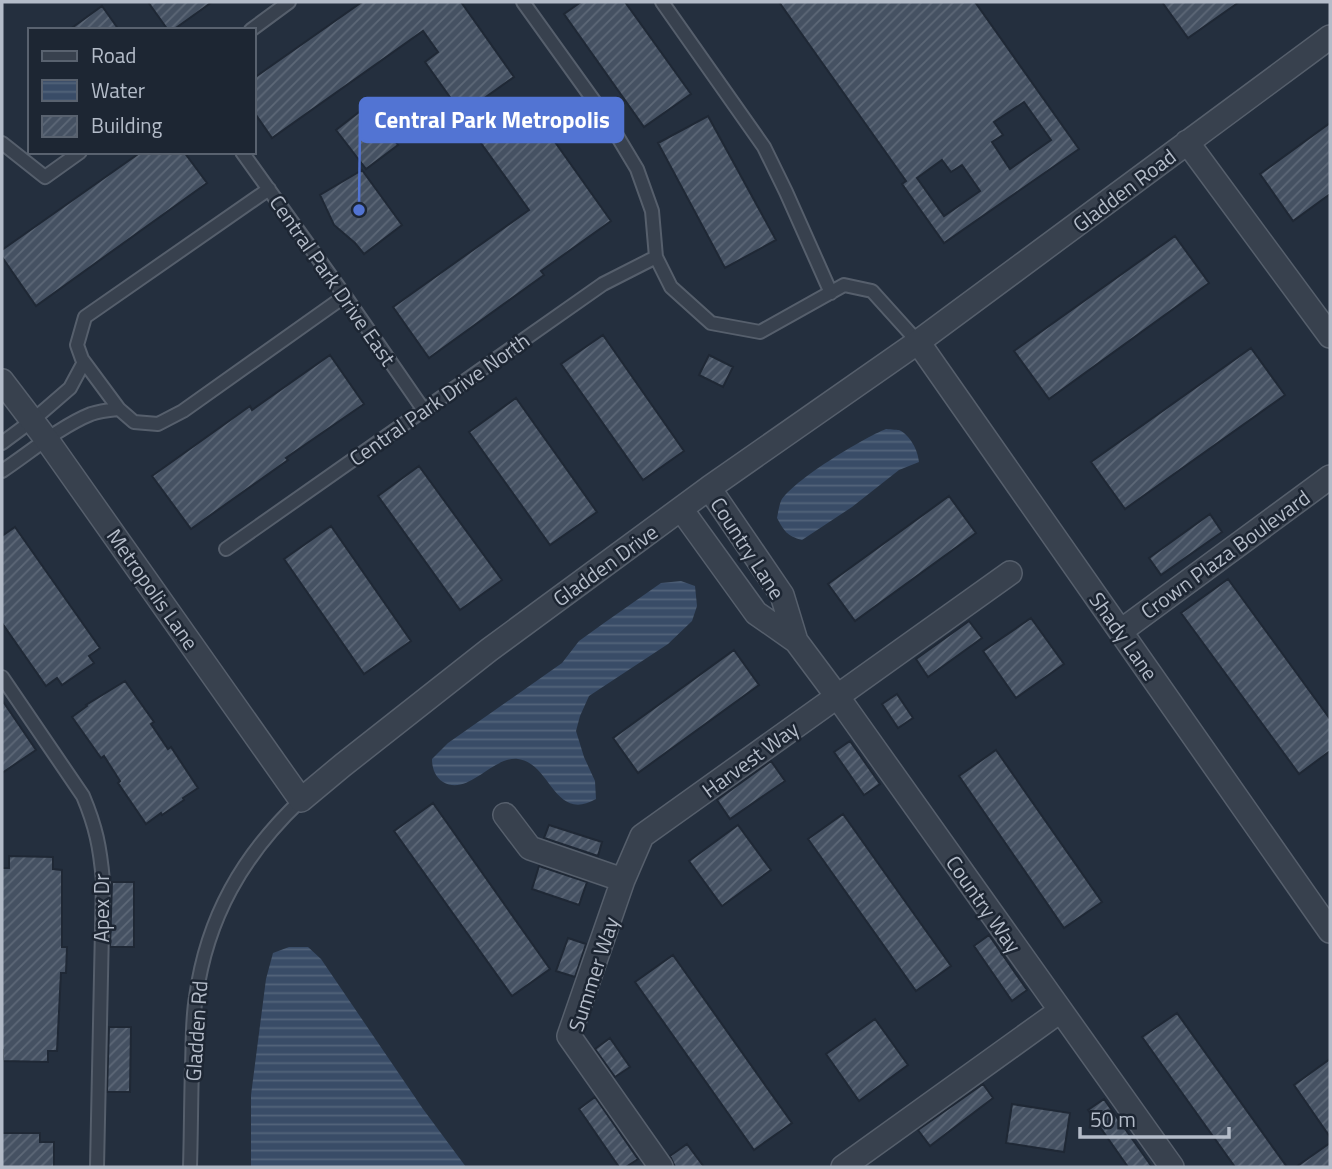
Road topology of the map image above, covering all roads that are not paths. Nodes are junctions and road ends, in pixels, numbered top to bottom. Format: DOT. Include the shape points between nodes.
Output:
graph roads {
  1 [pos="289,2"];
  2 [pos="523,2"];
  3 [pos="662,2"];
  4 [pos="254,28"];
  5 [pos="1330,37"];
  6 [pos="1187,142"];
  7 [pos="2,143"];
  8 [pos="77,154"];
  9 [pos="243,154"];
  10 [pos="269,189"];
  11 [pos="656,257"];
  12 [pos="831,293"];
  13 [pos="345,296"];
  14 [pos="1330,336"];
  15 [pos="918,342"];
  16 [pos="83,362"];
  17 [pos="2,381"];
  18 [pos="119,409"];
  19 [pos="423,409"];
  20 [pos="33,420"];
  21 [pos="47,440"];
  22 [pos="2,443"];
  23 [pos="2,471"];
  24 [pos="1330,477"];
  25 [pos="709,488"];
  26 [pos="681,509"];
  27 [pos="226,549"];
  28 [pos="1010,573"];
  29 [pos="1121,631"];
  30 [pos="796,641"];
  31 [pos="2,677"];
  32 [pos="837,696"];
  33 [pos="301,800"];
  34 [pos="505,815"];
  35 [pos="623,880"];
  36 [pos="1330,931"];
  37 [pos="1060,1012"];
  38 [pos="97,1167"];
  39 [pos="190,1167"];
  40 [pos="661,1167"];
  41 [pos="843,1167"];
  42 [pos="1172,1167"];
  1 -- 4 [label="lane"];
  2 -- 11 [label="lane" via="637,169 652,211"];
  3 -- 12 [label="lane" via="764,148"];
  5 -- 6 [label="street, Gladden Road"];
  6 -- 14 [label="street"];
  6 -- 15 [label="street, Gladden Road"];
  7 -- 8 [label="lane" via="45,177"];
  9 -- 10 [label="lane, Central Park Drive East"];
  10 -- 13 [label="lane, Central Park Drive East"];
  10 -- 16 [label="lane" via="85,317 77,345"];
  11 -- 12 [label="lane" via="671,287 711,323 760,332"];
  11 -- 19 [label="lane, Central Park Drive North" via="603,284"];
  12 -- 15 [label="lane" via="844,285 872,291"];
  13 -- 18 [label="lane" via="158,424 134,422"];
  13 -- 19 [label="lane, Central Park Drive East"];
  15 -- 25 [label="street, Gladden Drive"];
  15 -- 29 [label="street, Shady Lane"];
  16 -- 18 [label="lane"];
  16 -- 20 [label="lane" via="70,388"];
  17 -- 20 [label="street, Metropolis Lane"];
  18 -- 21 [label="lane" via="93,413"];
  19 -- 27 [label="lane, Central Park Drive North"];
  20 -- 21 [label="street, Metropolis Lane"];
  20 -- 22 [label="lane"];
  21 -- 23 [label="lane"];
  21 -- 33 [label="street, Metropolis Lane"];
  24 -- 29 [label="street, Crown Plaza Boulevard"];
  25 -- 26 [label="street, Gladden Drive"];
  25 -- 30 [label="street, Country Lane" via="782,595"];
  26 -- 30 [label="street, Country Lane" via="756,613"];
  26 -- 33 [label="street, Gladden Drive" via="489,650"];
  28 -- 32 [label="street, Harvest Way"];
  29 -- 36 [label="street, Shady Lane"];
  30 -- 32 [label="street, Country Way"];
  31 -- 38 [label="lane, Apex Dr" via="83,796 100,847"];
  32 -- 35 [label="street, Harvest Way" via="642,836"];
  32 -- 37 [label="street, Country Way"];
  33 -- 39 [label="lane, Gladden Rd" via="247,861 209,939 195,999"];
  34 -- 35 [label="street" via="530,848"];
  35 -- 40 [label="street, Summer Way" via="569,1036"];
  37 -- 41 [label="street"];
  37 -- 42 [label="street, Country Way"];
}
